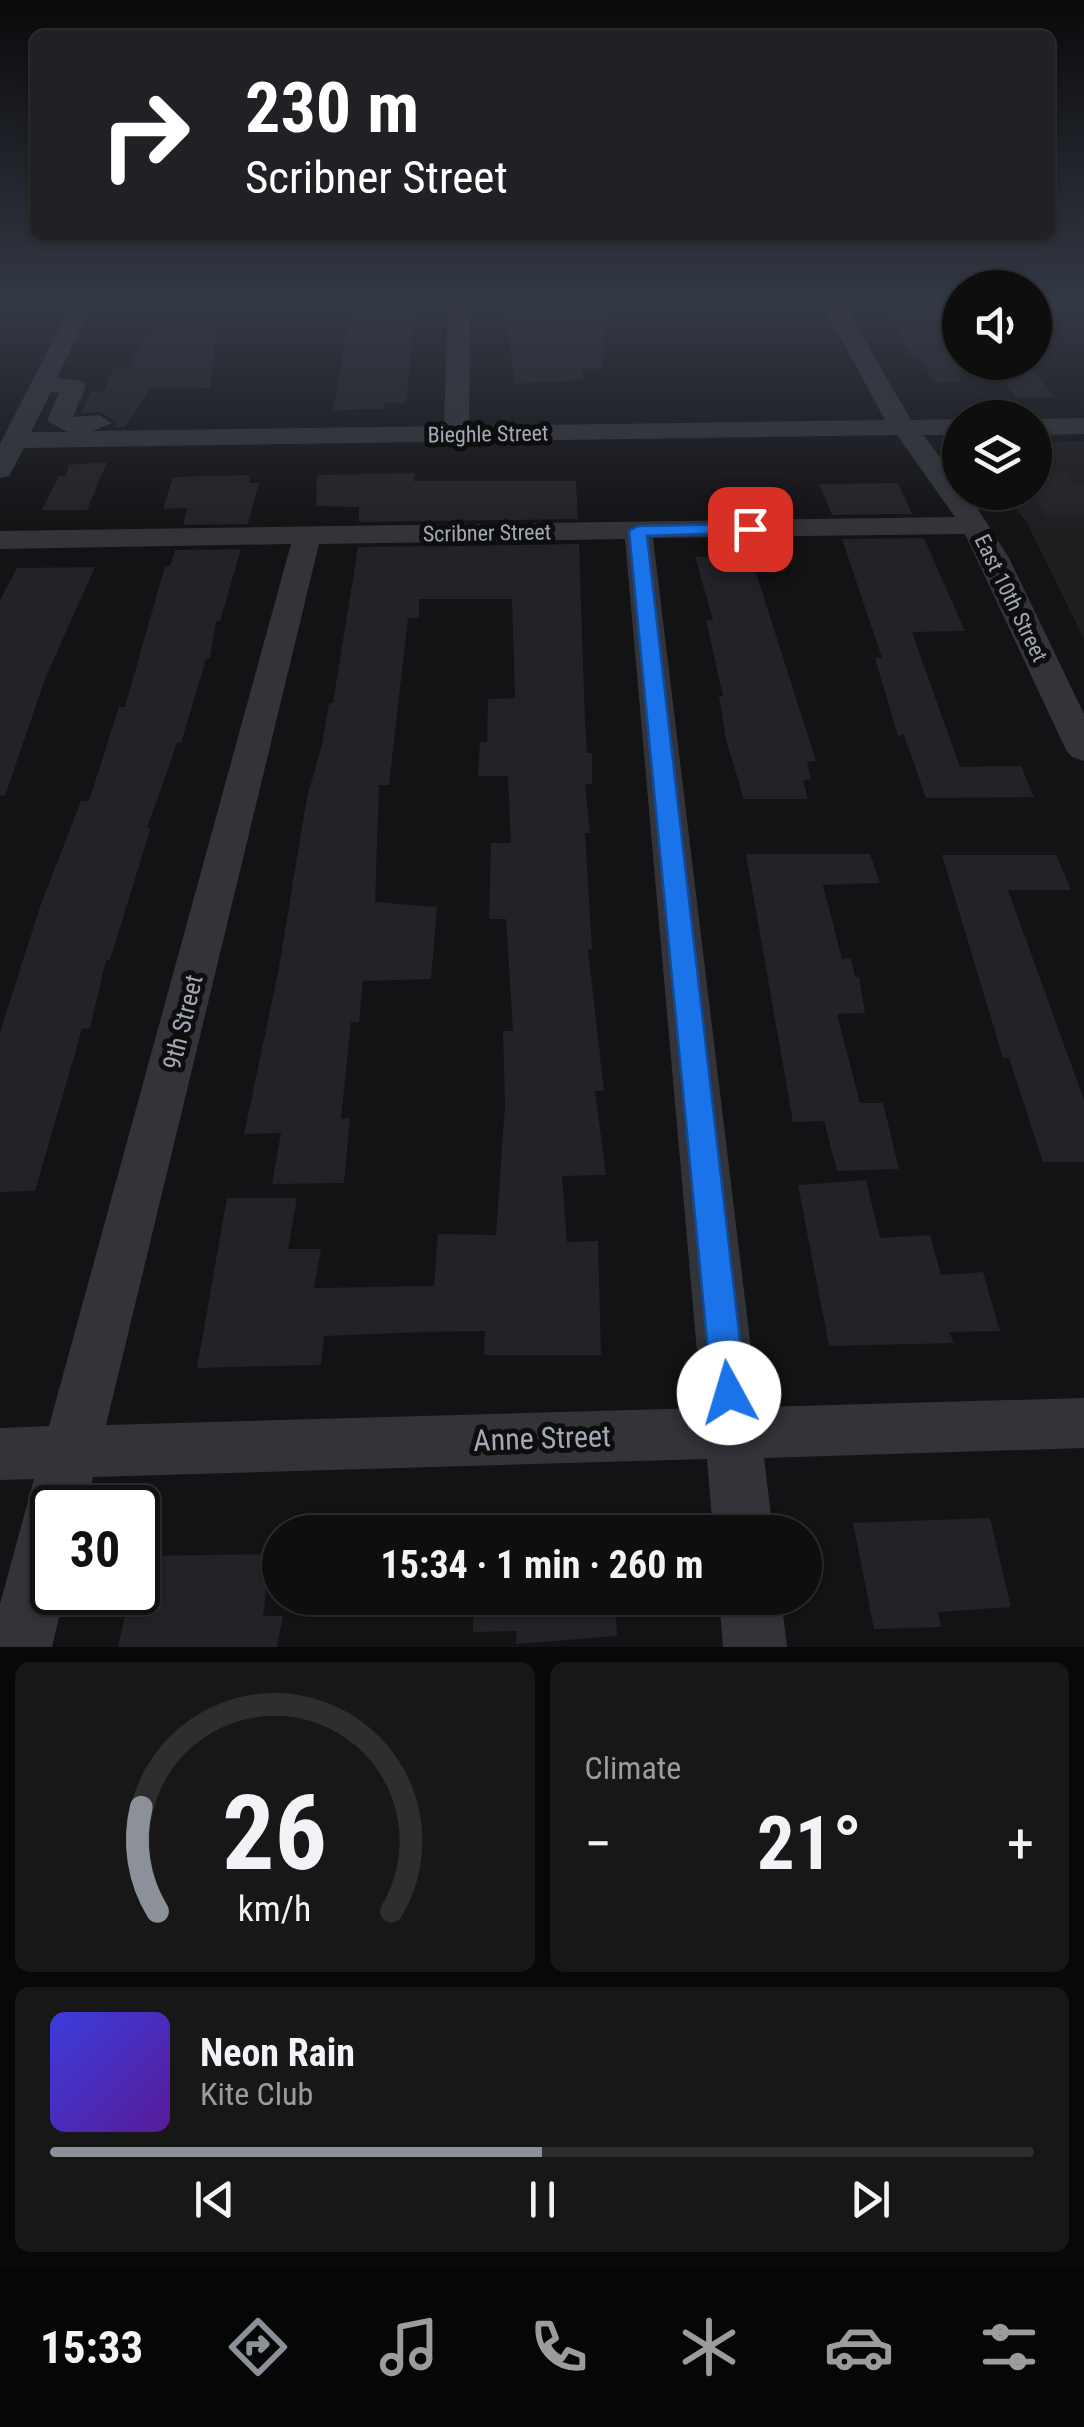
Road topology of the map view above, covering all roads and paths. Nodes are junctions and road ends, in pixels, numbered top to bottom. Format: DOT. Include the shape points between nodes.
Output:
graph roads {
  1 [pos="45,378"];
  2 [pos="457,378"];
  3 [pos="875,378"];
  4 [pos="41,385"];
  5 [pos="164,422"];
  6 [pos="903,427"];
  7 [pos="942,427"];
  8 [pos="1052,427"];
  9 [pos="1084,427"];
  10 [pos="456,435"];
  11 [pos="7,451"];
  12 [pos="974,525"];
  13 [pos="638,531"];
  14 [pos="308,536"];
  15 [pos="0,540"];
  16 [pos="1084,750"];
  17 [pos="1084,1423"];
  18 [pos="733,1432"];
  19 [pos="70,1453"];
  20 [pos="0,1454"];
  21 [pos="62,1485"];
  22 [pos="741,1515"];
  23 [pos="30,1608"];
  24 [pos="752,1615"];
  25 [pos="20,1647"];
  26 [pos="755,1647"];
  1 -- 4 [label="street"];
  2 -- 10 [label="street"];
  3 -- 6 [label="street, East 10th Street"];
  4 -- 5 [label="street" via="74,386 59,420 66,424"];
  4 -- 11 [label="street"];
  6 -- 7 [label="street, Bieghle Street"];
  6 -- 10 [label="street, Bieghle Street"];
  6 -- 12 [label="street, East 10th Street"];
  8 -- 9 [label="street"];
  10 -- 11 [label="street, Bieghle Street"];
  12 -- 13 [label="street, Scribner Street"];
  12 -- 16 [label="street, East 10th Street"];
  13 -- 14 [label="street, Scribner Street"];
  13 -- 18 [label="street"];
  14 -- 15 [label="street, Scribner Street"];
  14 -- 19 [label="street, 9th Street"];
  17 -- 18 [label="street, Anne Street"];
  18 -- 19 [label="street, Anne Street"];
  18 -- 22 [label="street"];
  19 -- 20 [label="street, Anne Street"];
  19 -- 21 [label="street, 9th Street"];
  23 -- 25 [label="street"];
  24 -- 26 [label="street"];
}
